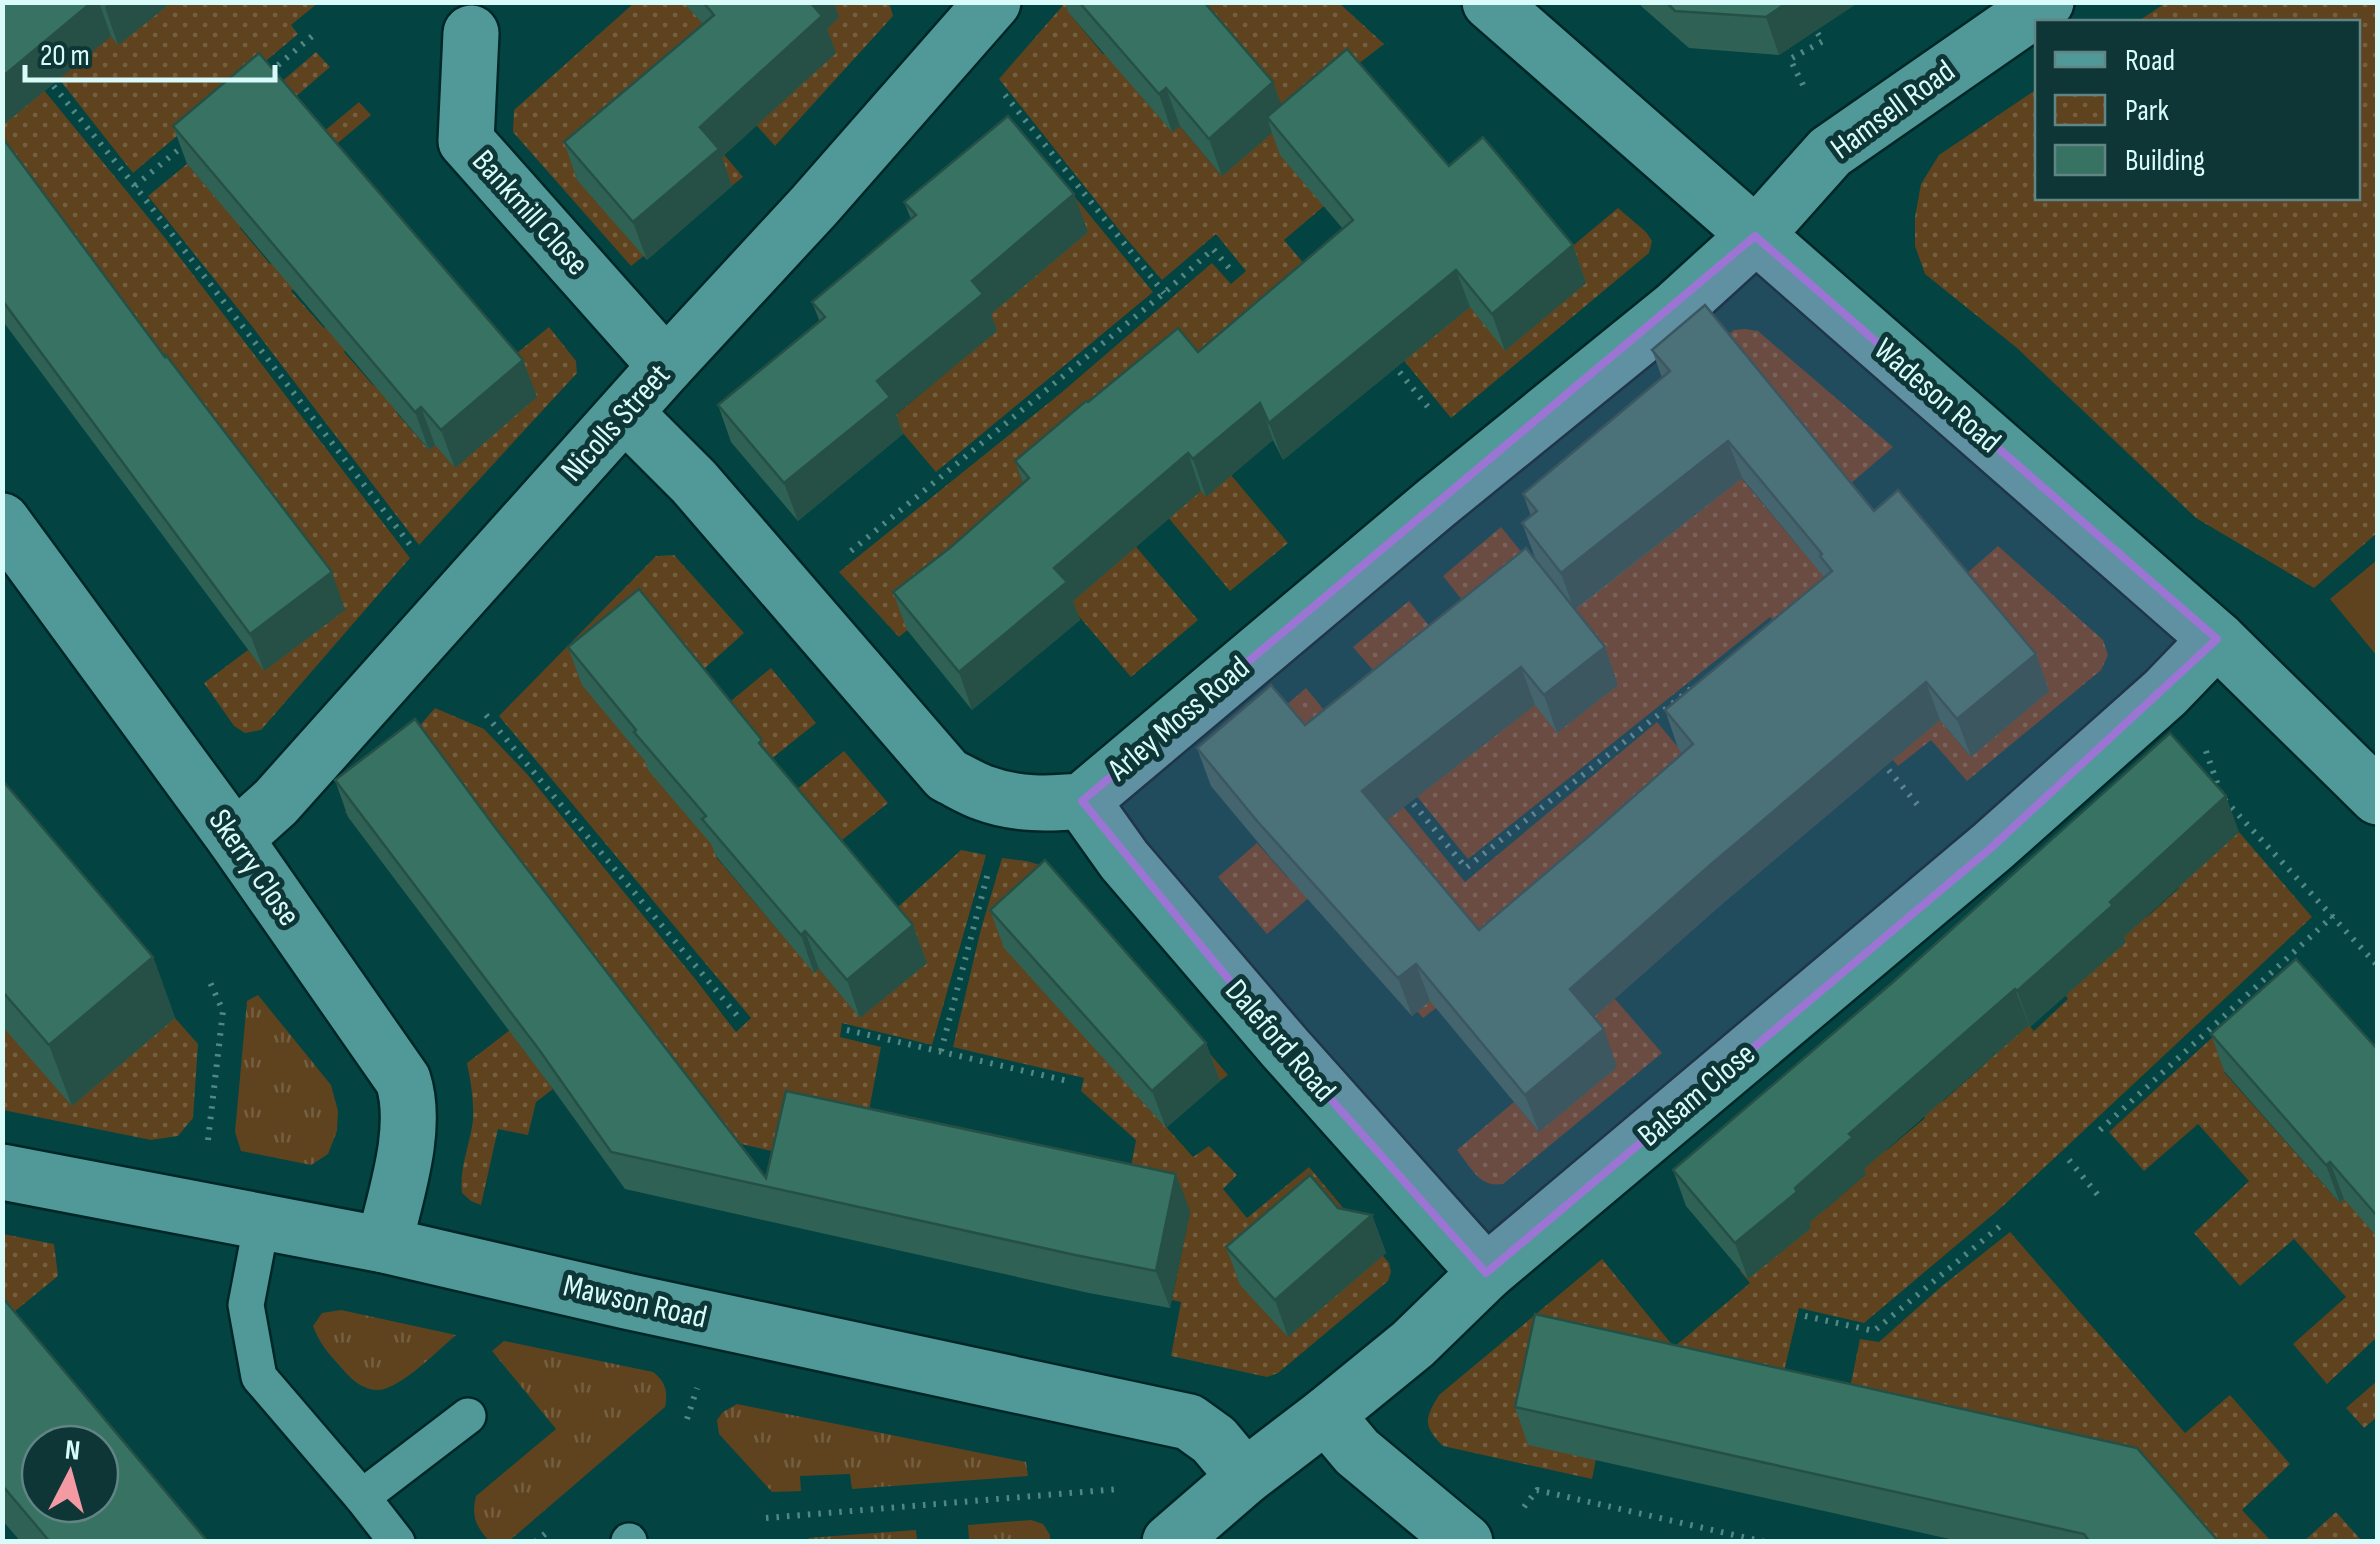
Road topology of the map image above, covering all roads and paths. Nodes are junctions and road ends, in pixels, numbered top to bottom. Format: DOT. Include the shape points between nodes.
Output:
graph roads {
  1 [pos="993,2"];
  2 [pos="1490,2"];
  3 [pos="2046,2"];
  4 [pos="1816,31"];
  5 [pos="317,32"];
  6 [pos="472,33"];
  7 [pos="39,67"];
  8 [pos="256,84"];
  9 [pos="997,85"];
  10 [pos="1804,85"];
  11 [pos="196,135"];
  12 [pos="135,186"];
  13 [pos="1755,236"];
  14 [pos="1230,269"];
  15 [pos="1164,293"];
  16 [pos="1390,360"];
  17 [pos="666,366"];
  18 [pos="625,413"];
  19 [pos="1438,420"];
  20 [pos="2,521"];
  21 [pos="413,549"];
  22 [pos="842,558"];
  23 [pos="2217,639"];
  24 [pos="1692,688"];
  25 [pos="486,715"];
  26 [pos="2205,746"];
  27 [pos="1880,760"];
  28 [pos="1404,792"];
  29 [pos="2378,797"];
  30 [pos="1082,801"];
  31 [pos="1930,818"];
  32 [pos="235,839"];
  33 [pos="991,863"];
  34 [pos="2333,916"];
  35 [pos="2378,966"];
  36 [pos="209,980"];
  37 [pos="740,1019"];
  38 [pos="846,1030"];
  39 [pos="941,1051"];
  40 [pos="1072,1082"];
  41 [pos="2100,1130"];
  42 [pos="208,1143"];
  43 [pos="2069,1160"];
  44 [pos="2,1172"];
  45 [pos="2102,1200"];
  46 [pos="262,1221"];
  47 [pos="2005,1222"];
  48 [pos="384,1245"];
  49 [pos="1486,1273"];
  50 [pos="1805,1316"];
  51 [pos="1326,1415"];
  52 [pos="468,1416"];
  53 [pos="1246,1476"];
  54 [pos="1128,1488"];
  55 [pos="362,1497"];
  56 [pos="766,1518"];
  57 [pos="1514,1520"];
  58 [pos="551,1529"];
  59 [pos="398,1542"];
  60 [pos="535,1542"];
  61 [pos="1170,1542"];
  62 [pos="1465,1542"];
  63 [pos="1765,1542"];
  1 -- 17 [label="street, Nicolls Street"];
  2 -- 13 [label="street, Wadeson Road"];
  3 -- 13 [label="street, Hamsell Road" via="1830,152"];
  4 -- 10 [label="path" via="1823,41 1790,59"];
  5 -- 8 [label="path"];
  6 -- 17 [label="street, Bankmill Close" via="466,141"];
  7 -- 12 [label="path"];
  9 -- 15 [label="path"];
  11 -- 12 [label="path"];
  12 -- 21 [label="path"];
  13 -- 23 [label="street, Wadeson Road"];
  13 -- 30 [label="street, Arley Moss Road"];
  14 -- 15 [label="path" via="1213,249"];
  15 -- 22 [label="path"];
  16 -- 19 [label="path"];
  17 -- 18 [label="street, Nicolls Street"];
  18 -- 30 [label="street, Arley Moss Road" via="694,482 948,775 1020,802"];
  18 -- 32 [label="street, Nicolls Street" via="276,802"];
  20 -- 32 [label="street, Skerry Close"];
  23 -- 29 [label="street, Wadeson Road"];
  23 -- 49 [label="street, Balsam Close" via="1992,847"];
  24 -- 28 [label="path" via="1466,868"];
  25 -- 37 [label="path"];
  26 -- 34 [label="path" via="2222,797"];
  27 -- 31 [label="path"];
  30 -- 49 [label="street, Daleford Road" via="1274,1036"];
  32 -- 48 [label="street, Skerry Close" via="403,1080 408,1124"];
  33 -- 39 [label="path"];
  34 -- 35 [label="path"];
  34 -- 41 [label="path"];
  36 -- 42 [label="path" via="223,1011"];
  38 -- 39 [label="path"];
  39 -- 40 [label="path"];
  43 -- 45 [label="path"];
  44 -- 46 [label="street, Mawson Road"];
  46 -- 48 [label="street, Mawson Road"];
  46 -- 55 [label="lane" via="246,1304 258,1377"];
  47 -- 50 [label="path" via="1874,1331"];
  48 -- 53 [label="street, Mawson Road" via="1189,1422"];
  49 -- 51 [label="street, Balsam Close"];
  51 -- 53 [label="street, Balsam Close"];
  51 -- 62 [label="street" via="1357,1452"];
  52 -- 55 [label="lane"];
  53 -- 61 [label="street, Balsam Close"];
  54 -- 56 [label="path"];
  55 -- 59 [label="lane"];
  57 -- 63 [label="path" via="1537,1490"];
  58 -- 60 [label="path"];
}
